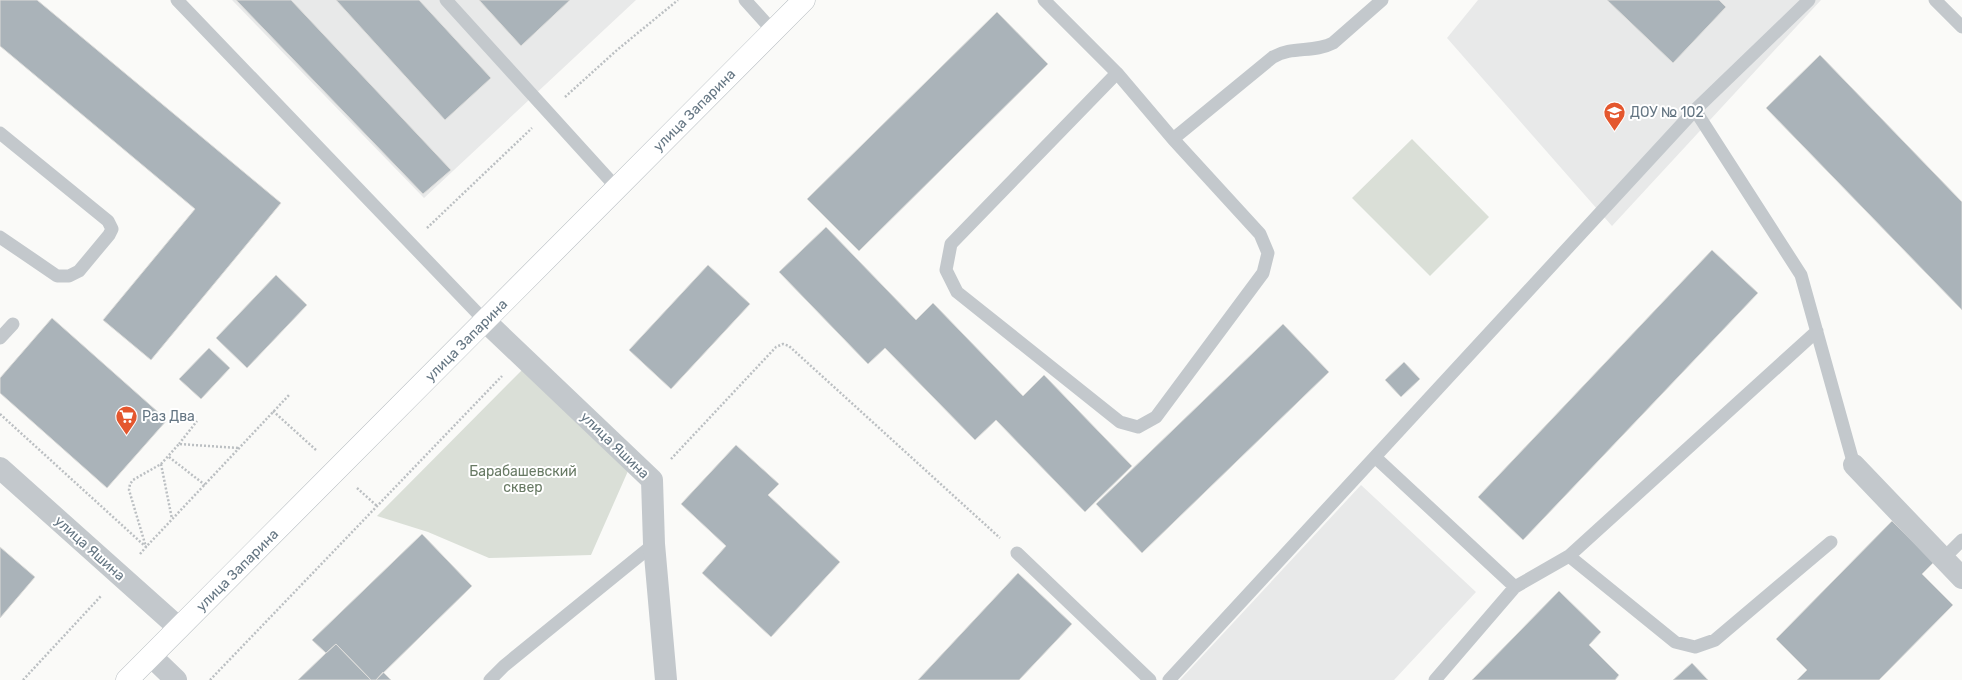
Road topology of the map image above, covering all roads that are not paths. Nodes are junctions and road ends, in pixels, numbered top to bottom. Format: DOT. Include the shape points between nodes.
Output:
graph roads {
  1 [pos="177,0"];
  2 [pos="446,0"];
  3 [pos="745,0"];
  4 [pos="804,0"];
  5 [pos="1044,0"];
  6 [pos="1382,0"];
  7 [pos="1809,0"];
  8 [pos="1936,0"];
  9 [pos="1962,27"];
  10 [pos="773,31"];
  11 [pos="1117,73"];
  12 [pos="1695,110"];
  13 [pos="0,133"];
  14 [pos="1173,139"];
  15 [pos="616,187"];
  16 [pos="0,237"];
  17 [pos="485,321"];
  18 [pos="13,324"];
  19 [pos="1817,331"];
  20 [pos="0,338"];
  21 [pos="1375,457"];
  22 [pos="1854,465"];
  23 [pos="0,468"];
  24 [pos="1962,540"];
  25 [pos="1832,542"];
  26 [pos="654,544"];
  27 [pos="1017,553"];
  28 [pos="1569,556"];
  29 [pos="1944,558"];
  30 [pos="1962,578"];
  31 [pos="1515,587"];
  32 [pos="179,628"];
  33 [pos="151,656"];
  34 [pos="1142,677"];
  35 [pos="127,680"];
  36 [pos="176,680"];
  37 [pos="490,680"];
  38 [pos="666,680"];
  39 [pos="1169,680"];
  40 [pos="1436,680"];
  1 -- 17 [label="lane"];
  2 -- 15 [label="lane"];
  3 -- 10 [label="lane"];
  4 -- 10 [label="street, улица Запарина"];
  5 -- 11 [label="lane"];
  6 -- 14 [label="lane" via="1334,43 1326,47 1280,53 1273,57"];
  7 -- 12 [label="lane"];
  8 -- 9 [label="lane"];
  10 -- 15 [label="street, улица Запарина"];
  11 -- 14 [label="lane"];
  11 -- 14 [label="lane" via="951,244 946,270 957,292 1120,422 1138,427 1156,417 1263,273 1268,253 1260,234"];
  12 -- 19 [label="lane" via="1801,275"];
  12 -- 21 [label="lane"];
  13 -- 16 [label="lane" via="108,221 112,229 79,272 69,276 57,276"];
  15 -- 17 [label="street, улица Запарина"];
  17 -- 26 [label="street, улица Яшина" via="652,480"];
  17 -- 32 [label="street, улица Запарина"];
  18 -- 20 [label="lane"];
  19 -- 22 [label="lane"];
  19 -- 28 [label="lane"];
  21 -- 31 [label="lane"];
  21 -- 39 [label="lane"];
  22 -- 29 [label="street"];
  23 -- 32 [label="street, улица Яшина"];
  24 -- 29 [label="lane"];
  25 -- 28 [label="lane" via="1715,640 1696,647 1674,642"];
  26 -- 37 [label="lane"];
  26 -- 38 [label="street, улица Яшина"];
  27 -- 34 [label="lane"];
  28 -- 31 [label="lane"];
  29 -- 30 [label="street"];
  31 -- 40 [label="lane"];
  32 -- 33 [label="street, улица Запарина"];
  33 -- 35 [label="street, улица Запарина"];
  33 -- 36 [label="street"];
}
